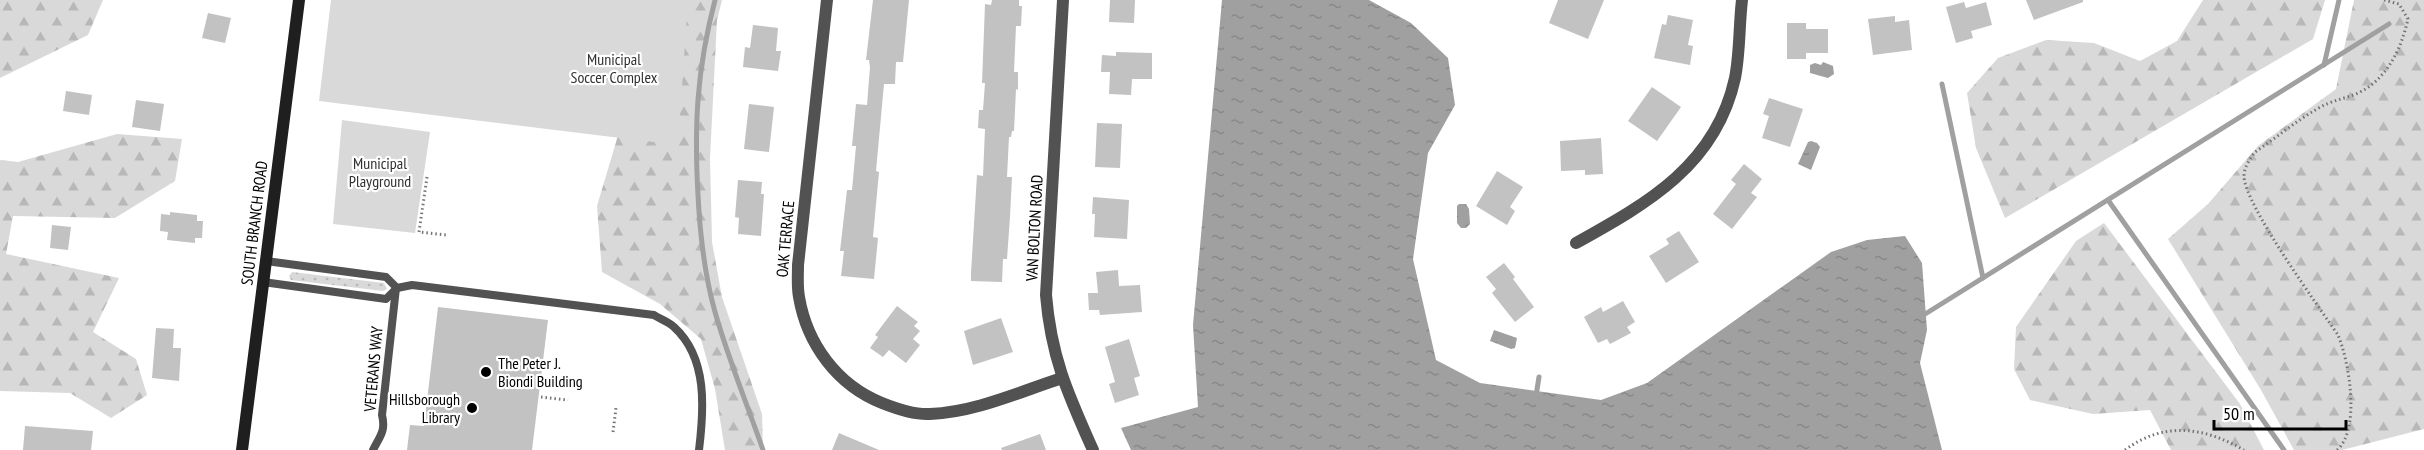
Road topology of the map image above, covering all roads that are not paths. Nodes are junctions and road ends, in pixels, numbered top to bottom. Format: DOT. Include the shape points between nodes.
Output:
graph roads {
  1 [pos="299,0"];
  2 [pos="827,0"];
  3 [pos="1063,0"];
  4 [pos="1742,0"];
  5 [pos="1576,243"];
  6 [pos="266,261"];
  7 [pos="263,282"];
  8 [pos="397,288"];
  9 [pos="1062,378"];
  10 [pos="242,450"];
  11 [pos="373,450"];
  12 [pos="699,450"];
  13 [pos="1093,450"];
  1 -- 6 [label="street, SOUTH BRANCH ROAD"];
  2 -- 9 [label="street, OAK TERRACE" via="798,265 798,295 820,355 869,398 898,410 927,415 960,411"];
  3 -- 9 [label="street, VAN BOLTON ROAD" via="1046,295 1049,329"];
  4 -- 5 [label="street" via="1735,77 1713,133 1695,158 1658,194"];
  6 -- 7 [label="street, SOUTH BRANCH ROAD"];
  6 -- 8 [label="lane" via="387,277"];
  7 -- 8 [label="lane" via="386,299"];
  7 -- 10 [label="street, SOUTH BRANCH ROAD"];
  8 -- 11 [label="lane, VETERANS WAY" via="382,415 384,434"];
  8 -- 12 [label="lane" via="412,285 654,315 674,327 690,348 702,381"];
  9 -- 13 [label="street, VAN BOLTON ROAD"];
}
